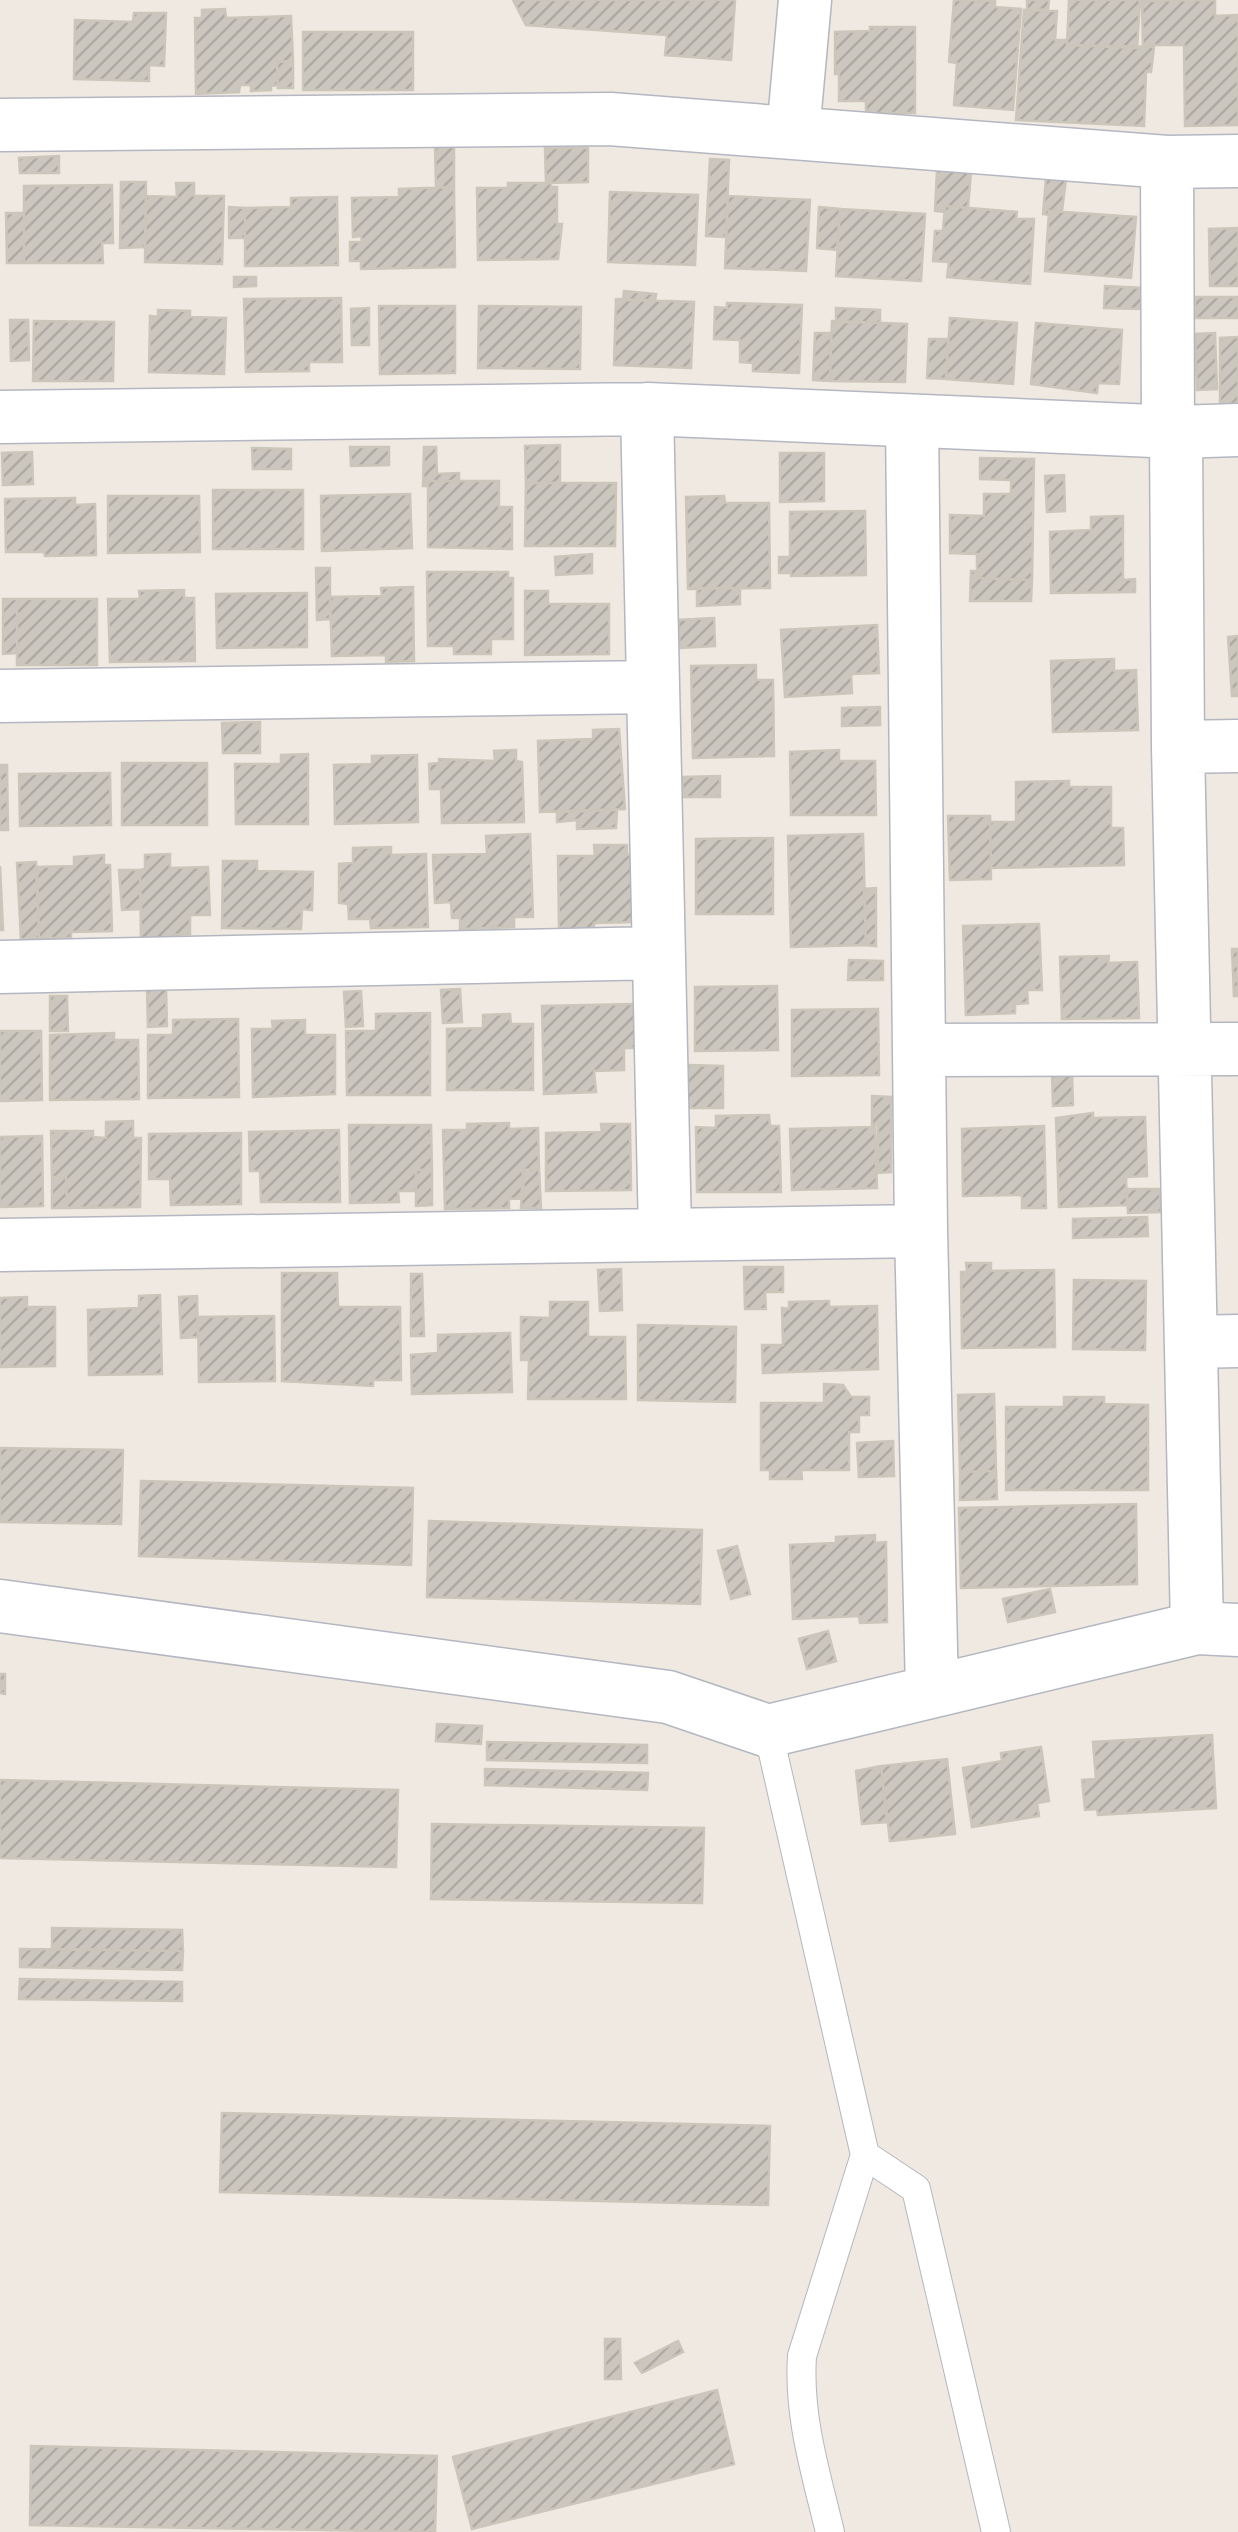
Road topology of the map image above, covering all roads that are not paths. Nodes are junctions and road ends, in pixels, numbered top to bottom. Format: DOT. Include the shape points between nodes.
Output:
graph roads {
  1 [pos="805,0"];
  2 [pos="0,126"];
  3 [pos="793,134"];
  4 [pos="1167,162"];
  5 [pos="1238,162"];
  6 [pos="647,410"];
  7 [pos="0,417"];
  8 [pos="912,421"];
  9 [pos="1238,430"];
  10 [pos="1172,432"];
  11 [pos="652,687"];
  12 [pos="0,696"];
  13 [pos="1238,746"];
  14 [pos="1178,747"];
  15 [pos="658,953"];
  16 [pos="0,967"];
  17 [pos="1238,1049"];
  18 [pos="919,1050"];
  19 [pos="1184,1050"];
  20 [pos="922,1231"];
  21 [pos="665,1234"];
  22 [pos="0,1245"];
  23 [pos="1214,1341"];
  24 [pos="0,1606"];
  25 [pos="1218,1629"];
  26 [pos="932,1690"];
  27 [pos="768,1730"];
  28 [pos="865,2155"];
  29 [pos="830,2532"];
  30 [pos="996,2532"];
  1 -- 3 [label="street"];
  2 -- 3 [label="street" via="610,119"];
  3 -- 4 [label="street"];
  4 -- 5 [label="street"];
  4 -- 10 [label="street"];
  6 -- 7 [label="street"];
  6 -- 8 [label="street"];
  6 -- 11 [label="street"];
  8 -- 10 [label="street"];
  8 -- 18 [label="street"];
  9 -- 10 [label="street"];
  10 -- 14 [label="street"];
  11 -- 12 [label="street"];
  11 -- 15 [label="street"];
  13 -- 14 [label="street"];
  14 -- 19 [label="street"];
  15 -- 16 [label="street"];
  15 -- 21 [label="street"];
  17 -- 19 [label="street"];
  18 -- 19 [label="street"];
  18 -- 20 [label="street"];
  19 -- 23 [label="street"];
  20 -- 21 [label="street"];
  20 -- 26 [label="street"];
  21 -- 22 [label="street"];
  23 -- 25 [label="street"];
  24 -- 27 [label="street" via="668,1697"];
  25 -- 26 [label="street"];
  26 -- 27 [label="street"];
  27 -- 28 [label="lane"];
  28 -- 29 [label="lane" via="802,2356 806,2434"];
  28 -- 30 [label="lane" via="916,2188"];
}
